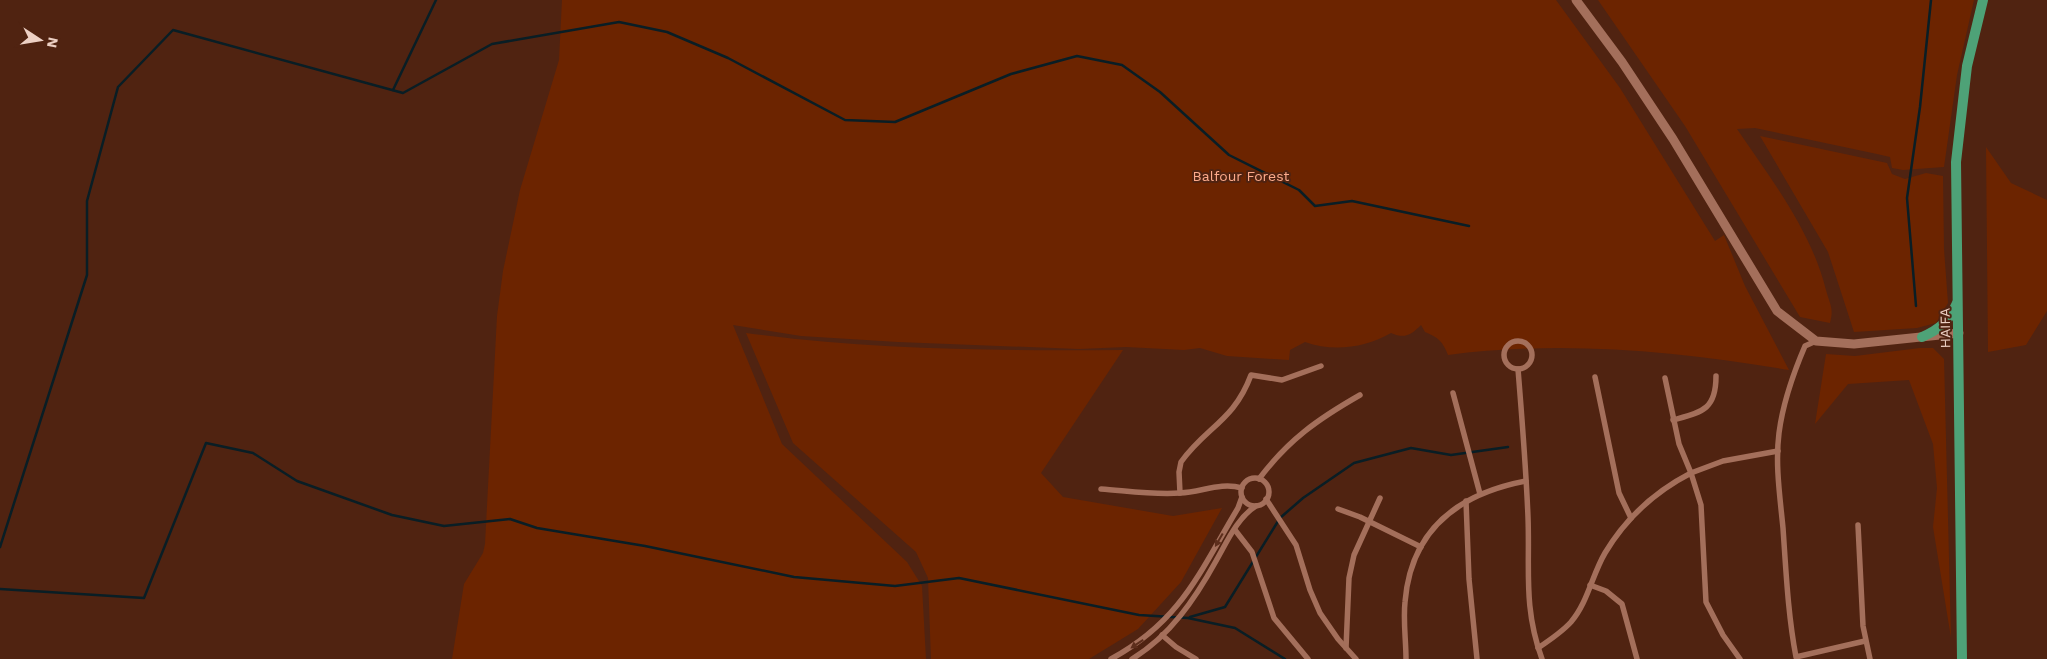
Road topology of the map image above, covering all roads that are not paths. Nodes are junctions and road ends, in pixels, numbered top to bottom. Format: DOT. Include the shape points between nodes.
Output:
graph roads {
  1 [pos="1576,0"];
  2 [pos="1982,0"];
  3 [pos="1959,299"];
  4 [pos="1959,333"];
  5 [pos="1922,337"];
  6 [pos="1816,341"];
  7 [pos="1321,366"];
  8 [pos="1518,369"];
  9 [pos="1716,376"];
  10 [pos="1595,377"];
  11 [pos="1665,378"];
  12 [pos="1453,393"];
  13 [pos="1360,395"];
  14 [pos="1673,420"];
  15 [pos="1778,451"];
  16 [pos="1691,473"];
  17 [pos="1259,480"];
  18 [pos="1526,481"];
  19 [pos="1242,488"];
  20 [pos="1102,489"];
  21 [pos="1180,493"];
  22 [pos="1480,494"];
  23 [pos="1242,497"];
  24 [pos="1380,498"];
  25 [pos="1266,500"];
  26 [pos="1466,501"];
  27 [pos="1256,506"];
  28 [pos="1338,509"];
  29 [pos="1631,518"];
  30 [pos="1369,521"];
  31 [pos="1858,526"];
  32 [pos="1235,530"];
  33 [pos="1421,547"];
  34 [pos="1590,585"];
  35 [pos="1162,635"];
  36 [pos="1865,641"];
  37 [pos="1346,648"];
  38 [pos="1538,648"];
  39 [pos="1794,658"];
  40 [pos="1111,659"];
  41 [pos="1132,659"];
  42 [pos="1196,659"];
  43 [pos="1308,659"];
  44 [pos="1356,659"];
  45 [pos="1406,659"];
  46 [pos="1477,659"];
  47 [pos="1542,659"];
  48 [pos="1637,659"];
  49 [pos="1740,659"];
  50 [pos="1870,659"];
  51 [pos="1962,659"];
  1 -- 6 [label="main road" via="1673,139 1777,311"];
  2 -- 3 [label="highway, HAIFA" via="1967,66 1956,162"];
  3 -- 4 [label="highway, HAIFA"];
  3 -- 5 [label="highway" via="1948,321"];
  4 -- 5 [label="main road"];
  4 -- 51 [label="highway, HAIFA"];
  5 -- 6 [label="main road" via="1854,344"];
  6 -- 15 [label="street" via="1805,346 1789,384"];
  7 -- 21 [label="street" via="1282,380 1252,375 1234,409 1181,462 1178,472"];
  8 -- 8 [label="street" via="1528,364 1531,356 1526,344 1518,342 1507,347 1504,356 1507,364"];
  8 -- 18 [label="street"];
  9 -- 14 [label="street" via="1716,391 1711,403 1697,413"];
  10 -- 29 [label="street" via="1619,493"];
  11 -- 14 [label="street"];
  12 -- 22 [label="street"];
  13 -- 17 [label="street" via="1304,430 1278,455"];
  14 -- 16 [label="street"];
  15 -- 16 [label="street" via="1723,461"];
  15 -- 39 [label="street"];
  16 -- 29 [label="street" via="1652,496"];
  16 -- 49 [label="street" via="1701,505 1706,602 1723,636"];
  17 -- 19 [label="street" via="1251,479"];
  17 -- 25 [label="street" via="1268,488"];
  18 -- 22 [label="street"];
  18 -- 38 [label="street" via="1528,600 1530,622"];
  19 -- 21 [label="street" via="1226,486"];
  19 -- 23 [label="street"];
  20 -- 21 [label="street"];
  22 -- 26 [label="street"];
  23 -- 27 [label="street" via="1248,504"];
  23 -- 40 [label="street, one-way" via="1184,598 1160,626"];
  24 -- 30 [label="street"];
  25 -- 27 [label="street"];
  25 -- 37 [label="street" via="1296,545 1320,613"];
  26 -- 33 [label="street" via="1447,514"];
  26 -- 46 [label="street"];
  27 -- 32 [label="street" via="1248,511"];
  28 -- 30 [label="street"];
  29 -- 34 [label="street" via="1605,553"];
  30 -- 33 [label="street"];
  30 -- 37 [label="street" via="1354,555 1349,578"];
  31 -- 36 [label="street"];
  32 -- 35 [label="street" via="1192,601"];
  32 -- 43 [label="street" via="1252,552 1274,618"];
  33 -- 45 [label="street" via="1409,574 1406,592"];
  34 -- 38 [label="street" via="1572,621"];
  34 -- 48 [label="street" via="1606,591 1622,604"];
  35 -- 41 [label="street"];
  35 -- 42 [label="street"];
  36 -- 39 [label="street"];
  36 -- 50 [label="street"];
  37 -- 44 [label="street"];
  38 -- 47 [label="street"];
}
